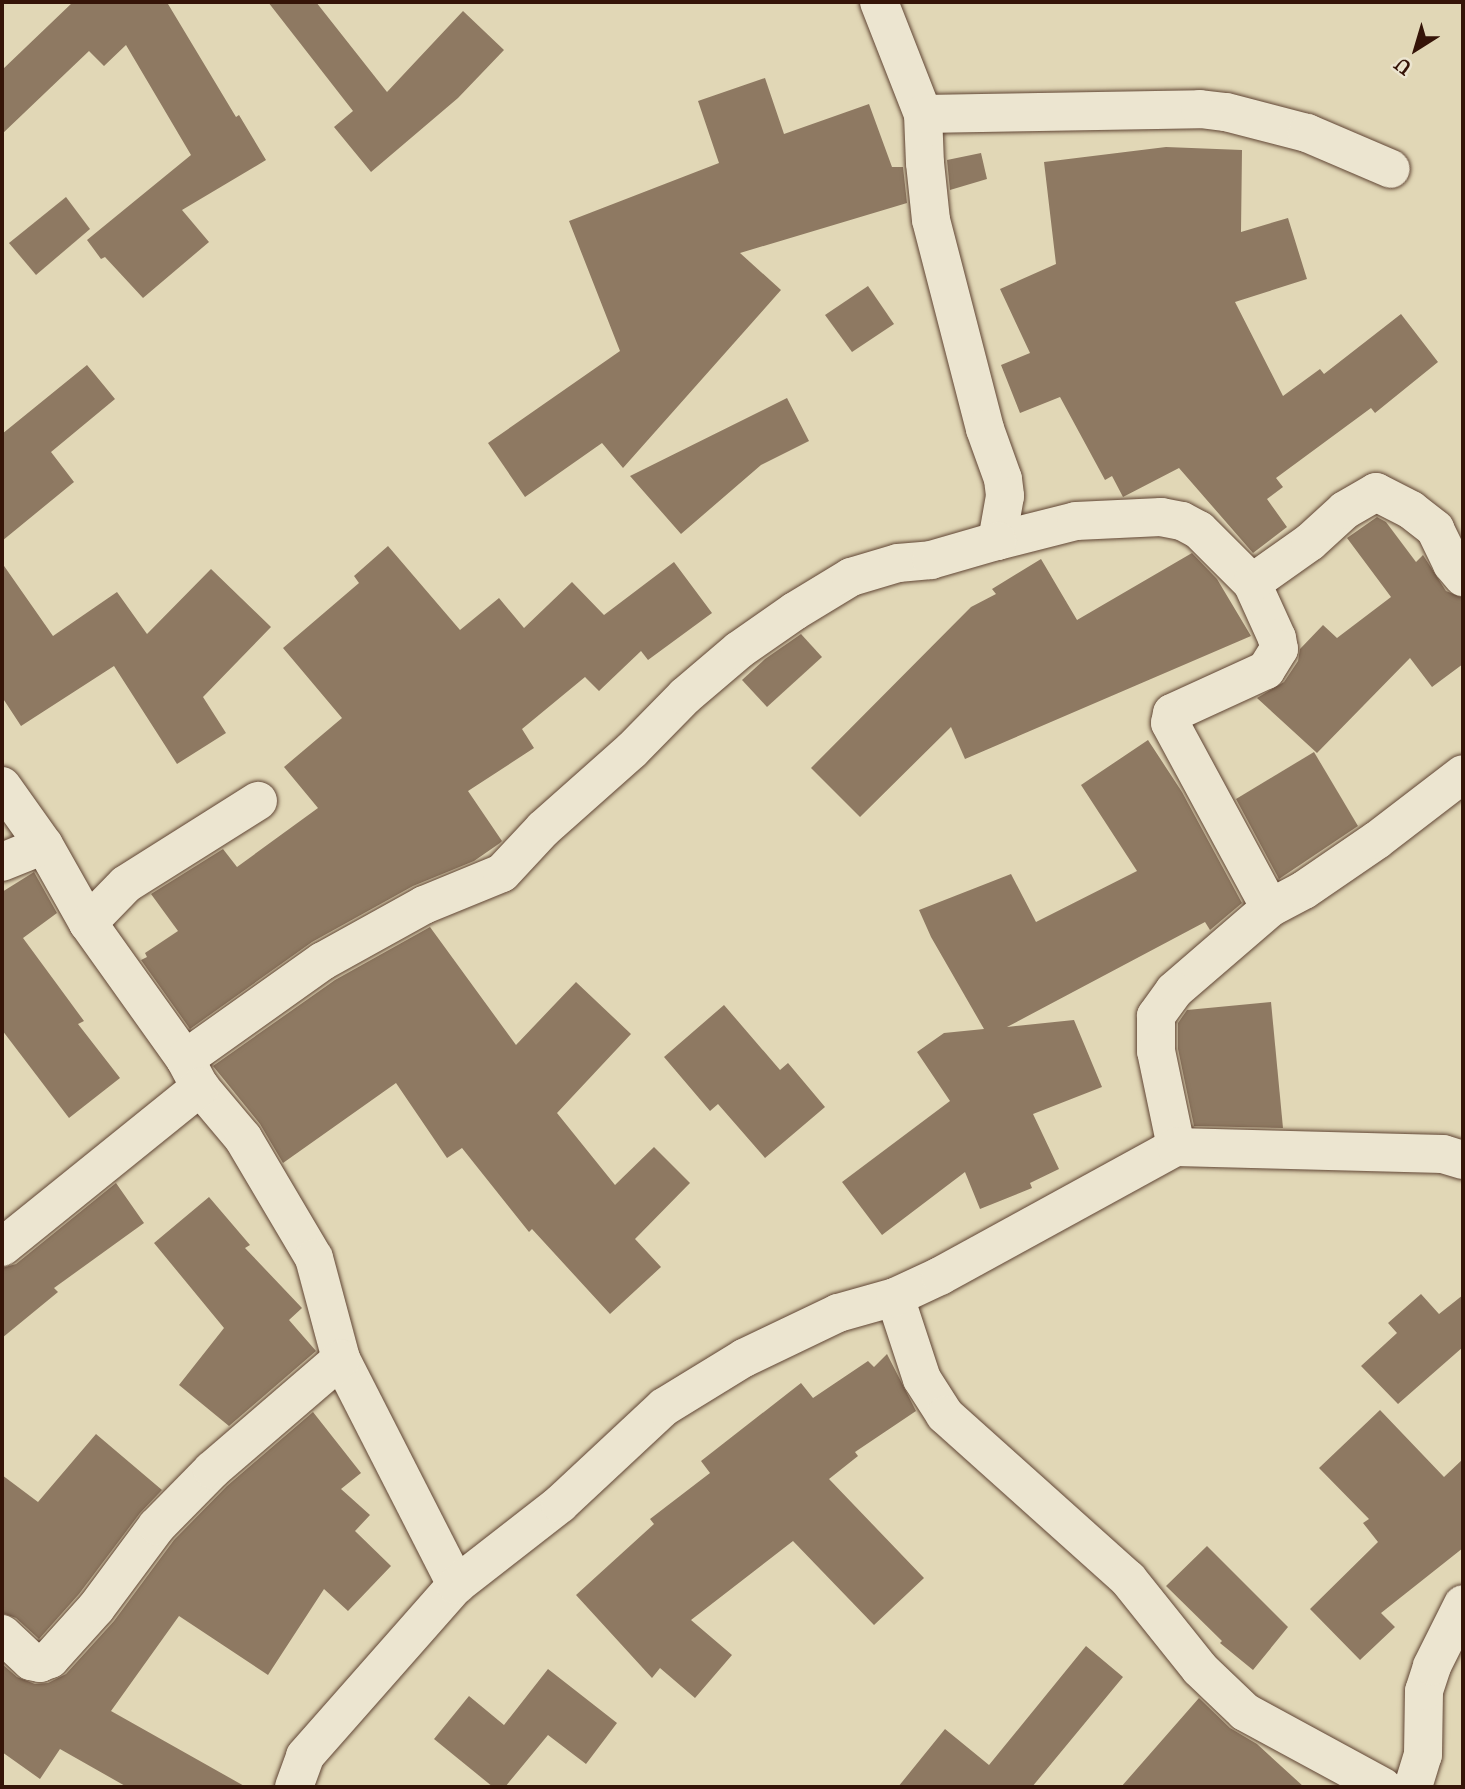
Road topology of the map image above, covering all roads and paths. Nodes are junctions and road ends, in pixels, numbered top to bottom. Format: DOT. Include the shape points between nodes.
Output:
graph roads {
  1 [pos="879,2"];
  2 [pos="923,114"];
  3 [pos="1391,169"];
  4 [pos="997,541"];
  5 [pos="1463,577"];
  6 [pos="1252,583"];
  7 [pos="1463,774"];
  8 [pos="2,786"];
  9 [pos="258,802"];
  10 [pos="44,845"];
  11 [pos="2,862"];
  12 [pos="1270,908"];
  13 [pos="88,923"];
  14 [pos="193,1073"];
  15 [pos="1176,1147"];
  16 [pos="1463,1160"];
  17 [pos="2,1247"];
  18 [pos="895,1297"];
  19 [pos="341,1359"];
  20 [pos="456,1585"];
  21 [pos="1463,1604"];
  22 [pos="2,1634"];
  23 [pos="294,1787"];
  24 [pos="1383,1787"];
  25 [pos="1413,1787"];
  1 -- 2 [label="street"];
  2 -- 3 [label="street" via="1226,112 1307,133"];
  2 -- 4 [label="street" via="931,220 985,429 1003,479 1005,496"];
  4 -- 6 [label="street" via="1076,521 1161,517 1199,530"];
  4 -- 14 [label="street" via="850,577 787,616 685,695 502,873 424,905 323,961"];
  5 -- 6 [label="street" via="1435,529 1376,492 1345,510 1310,542"];
  6 -- 12 [label="street" via="1279,649 1266,670 1172,713 1170,723"];
  7 -- 12 [label="street" via="1377,840"];
  8 -- 10 [label="street"];
  9 -- 13 [label="street" via="125,884"];
  10 -- 11 [label="street"];
  10 -- 13 [label="street"];
  12 -- 15 [label="street" via="1174,991 1156,1016 1156,1051"];
  13 -- 14 [label="street"];
  14 -- 17 [label="street"];
  14 -- 19 [label="street" via="243,1138 314,1258"];
  15 -- 16 [label="street" via="1434,1153"];
  15 -- 18 [label="street"];
  18 -- 20 [label="street" via="838,1313 744,1358 664,1407 560,1504"];
  18 -- 24 [label="street" via="922,1379 946,1415 1128,1579 1200,1669 1245,1712"];
  19 -- 20 [label="street"];
  19 -- 22 [label="street" via="212,1470 157,1526 96,1608 50,1659 31,1661"];
  20 -- 23 [label="street" via="305,1756"];
  21 -- 25 [label="street" via="1423,1691 1423,1755"];
}
